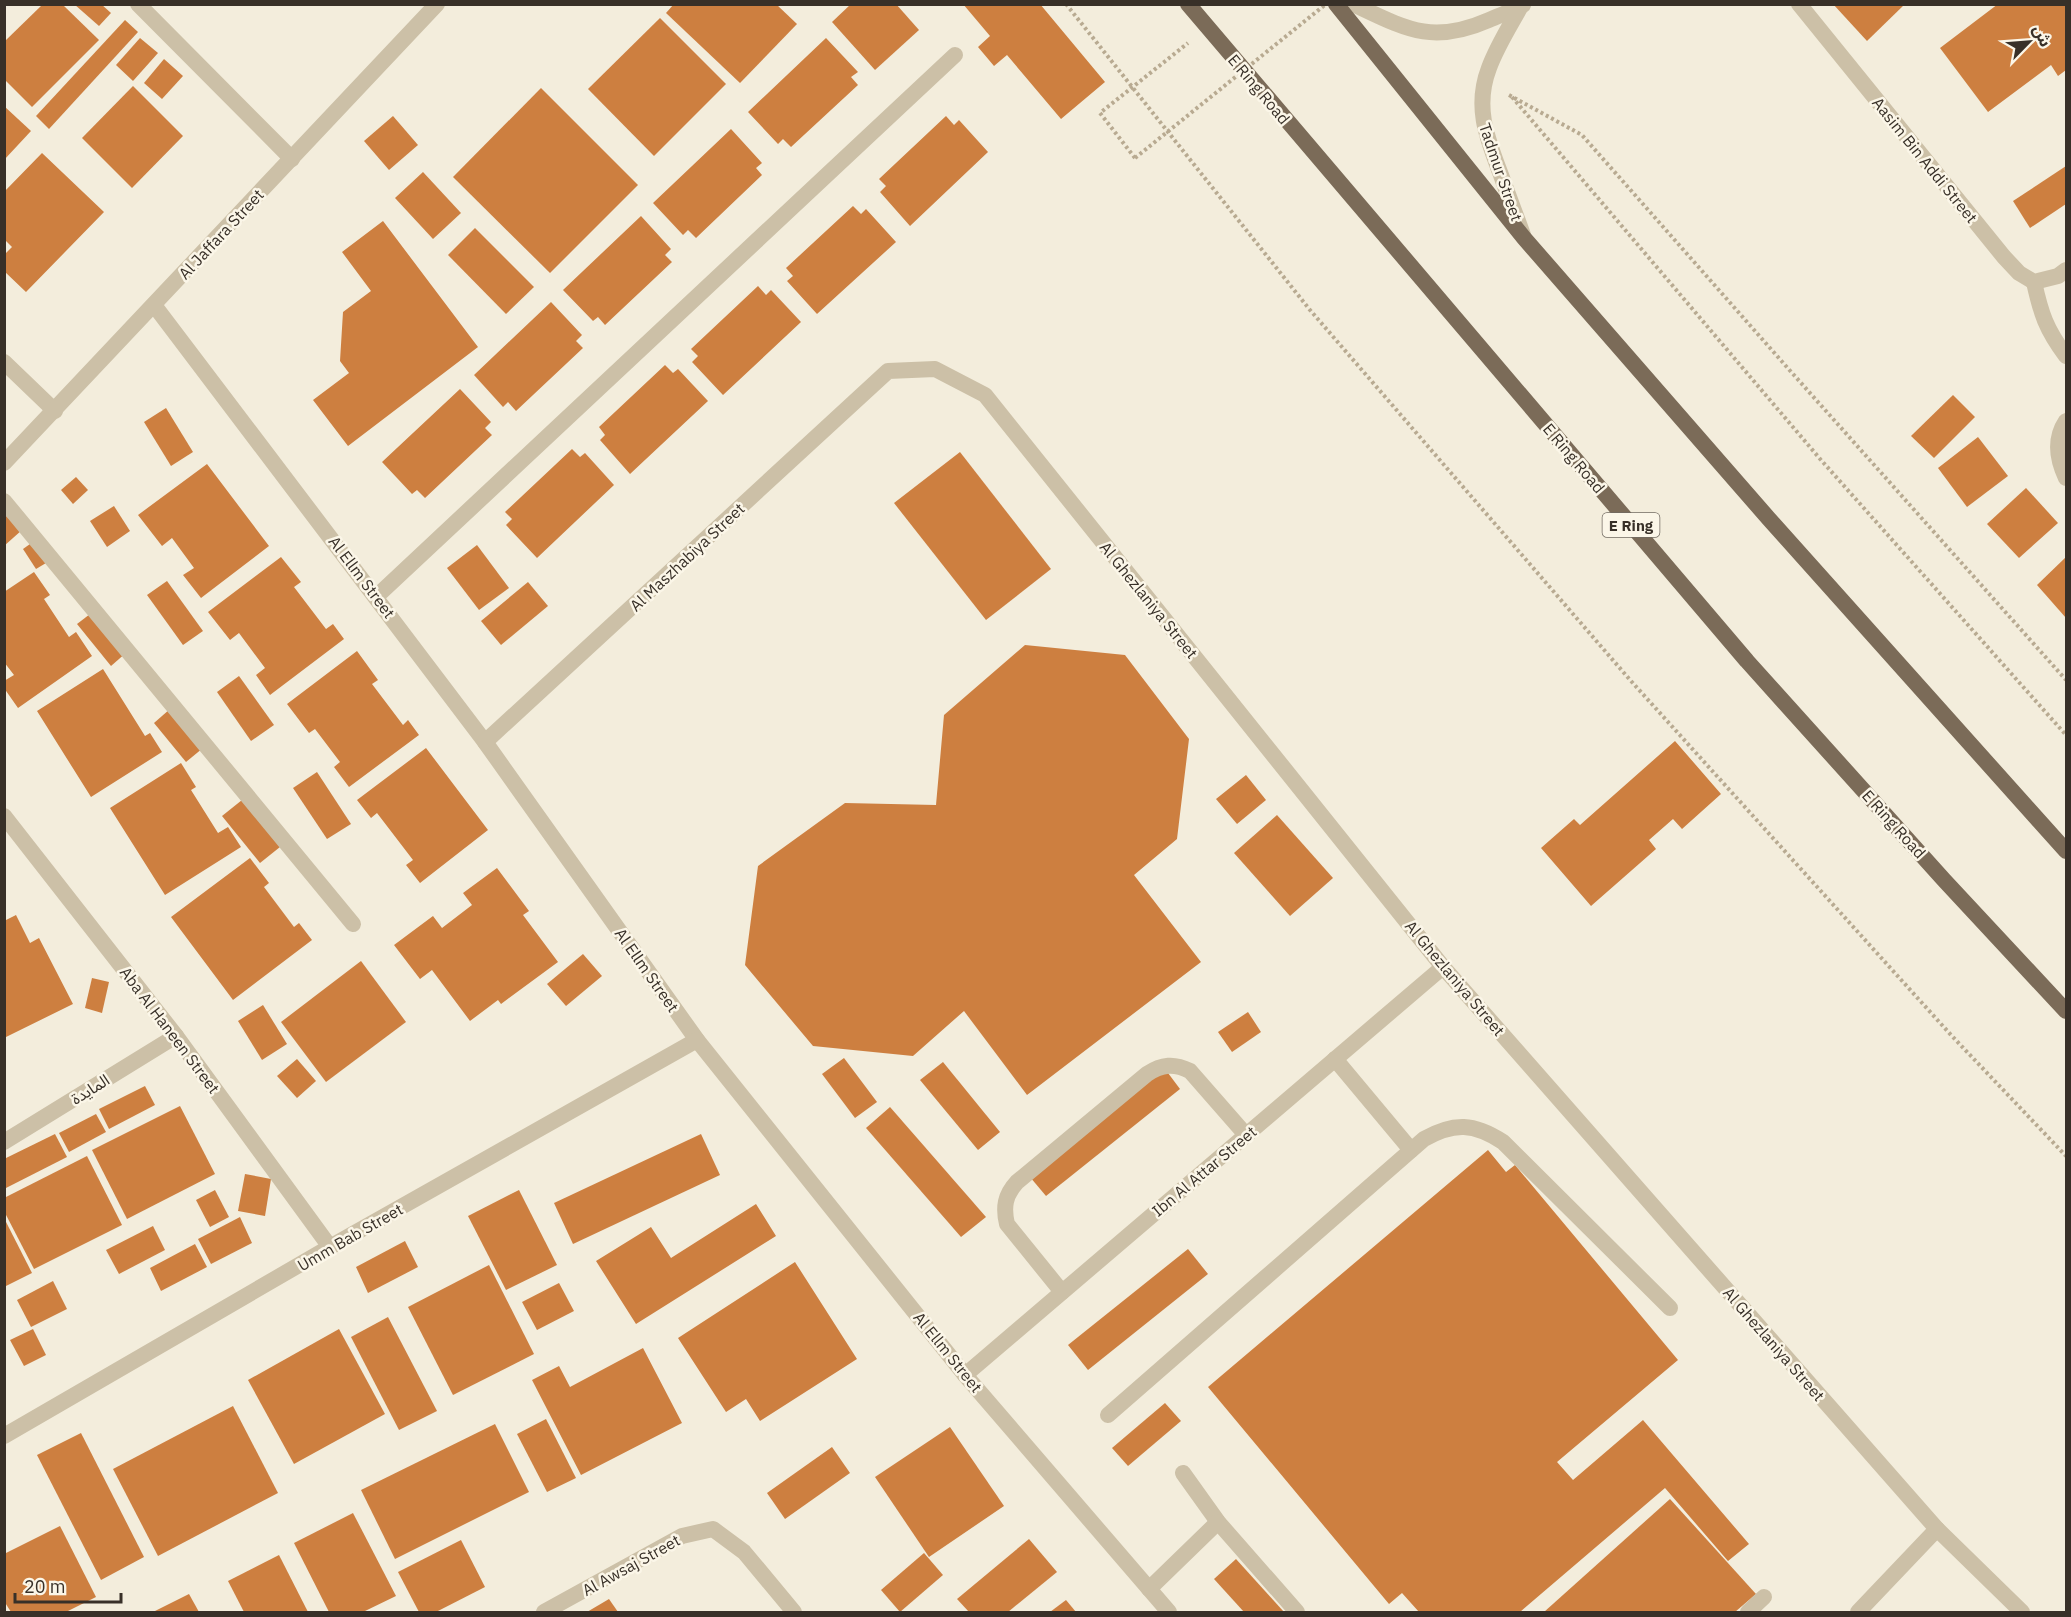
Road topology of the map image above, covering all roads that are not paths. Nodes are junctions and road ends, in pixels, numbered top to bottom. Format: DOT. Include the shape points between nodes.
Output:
graph roads {
  1 [pos="138,4"];
  2 [pos="437,4"];
  3 [pos="1188,4"];
  4 [pos="1336,4"];
  5 [pos="1353,4"];
  6 [pos="1799,4"];
  7 [pos="1522,5"];
  8 [pos="955,55"];
  9 [pos="292,159"];
  10 [pos="1524,238"];
  11 [pos="2064,277"];
  12 [pos="2034,282"];
  13 [pos="154,305"];
  14 [pos="2067,356"];
  15 [pos="4,362"];
  16 [pos="888,371"];
  17 [pos="54,411"];
  18 [pos="2067,421"];
  19 [pos="4,463"];
  20 [pos="2067,478"];
  21 [pos="4,501"];
  22 [pos="377,596"];
  23 [pos="485,742"];
  24 [pos="4,816"];
  25 [pos="2067,850"];
  26 [pos="353,924"];
  27 [pos="1443,967"];
  28 [pos="2067,1011"];
  29 [pos="176,1036"];
  30 [pos="697,1041"];
  31 [pos="1335,1059"];
  32 [pos="1246,1135"];
  33 [pos="4,1142"];
  34 [pos="1411,1150"];
  35 [pos="330,1247"];
  36 [pos="1062,1292"];
  37 [pos="1670,1308"];
  38 [pos="965,1375"];
  39 [pos="1108,1414"];
  40 [pos="4,1436"];
  41 [pos="1183,1473"];
  42 [pos="1218,1522"];
  43 [pos="1937,1529"];
  44 [pos="1149,1589"];
  45 [pos="1764,1597"];
  46 [pos="544,1612"];
  47 [pos="794,1612"];
  48 [pos="1169,1612"];
  49 [pos="1297,1612"];
  50 [pos="1748,1612"];
  51 [pos="1858,1612"];
  52 [pos="2022,1612"];
  1 -- 9 [label="street"];
  2 -- 9 [label="street, Al Jaffara Street"];
  3 -- 28 [label="main road, E Ring Road / E Ring" via="1747,661"];
  4 -- 10 [label="main road"];
  5 -- 7 [label="street, Tadmur Street" via="1398,25 1438,33 1472,28"];
  6 -- 12 [label="street, Aasim Bin Addi Street" via="2004,257"];
  7 -- 10 [label="street, Tadmur Street" via="1488,68 1482,115"];
  8 -- 22 [label="street"];
  9 -- 13 [label="street, Al Jaffara Street"];
  10 -- 25 [label="main road" via="1769,519"];
  11 -- 12 [label="street"];
  12 -- 14 [label="street" via="2042,315"];
  13 -- 17 [label="street, Al Jaffara Street"];
  13 -- 22 [label="street, Al Ellm Street"];
  15 -- 17 [label="street"];
  16 -- 23 [label="street, Al Maszhabiya Street"];
  16 -- 27 [label="street, Al Ghezlaniya Street" via="935,369 986,395"];
  17 -- 19 [label="street, Al Jaffara Street"];
  18 -- 20 [label="street" via="2058,444"];
  21 -- 26 [label="street"];
  22 -- 23 [label="street, Al Ellm Street"];
  23 -- 30 [label="street, Al Ellm Street"];
  24 -- 29 [label="street, Aba Al Haneen Street"];
  27 -- 31 [label="street, Ibn Al Attar Street"];
  27 -- 43 [label="street, Al Ghezlaniya Street"];
  29 -- 33 [label="street, المايدة"];
  29 -- 35 [label="street, Aba Al Haneen Street"];
  30 -- 35 [label="street, Umm Bab Street"];
  30 -- 38 [label="street, Al Ellm Street"];
  31 -- 32 [label="street, Ibn Al Attar Street"];
  31 -- 34 [label="street"];
  32 -- 36 [label="street, Ibn Al Attar Street"];
  32 -- 36 [label="street" via="1190,1071 1168,1065 1148,1074 1017,1182 1005,1202 1007,1224"];
  34 -- 37 [label="street" via="1439,1130 1455,1126 1490,1133"];
  34 -- 39 [label="street"];
  35 -- 40 [label="street, Umm Bab Street"];
  36 -- 38 [label="street, Ibn Al Attar Street"];
  38 -- 44 [label="street, Al Ellm Street"];
  41 -- 42 [label="street"];
  42 -- 44 [label="street"];
  42 -- 49 [label="street"];
  43 -- 51 [label="street"];
  43 -- 52 [label="street, Al Ghezlaniya Street"];
  44 -- 48 [label="street, Al Ellm Street"];
  45 -- 50 [label="street"];
  46 -- 47 [label="street, Al Awsaj Street" via="682,1536 713,1529 744,1552"];
}
